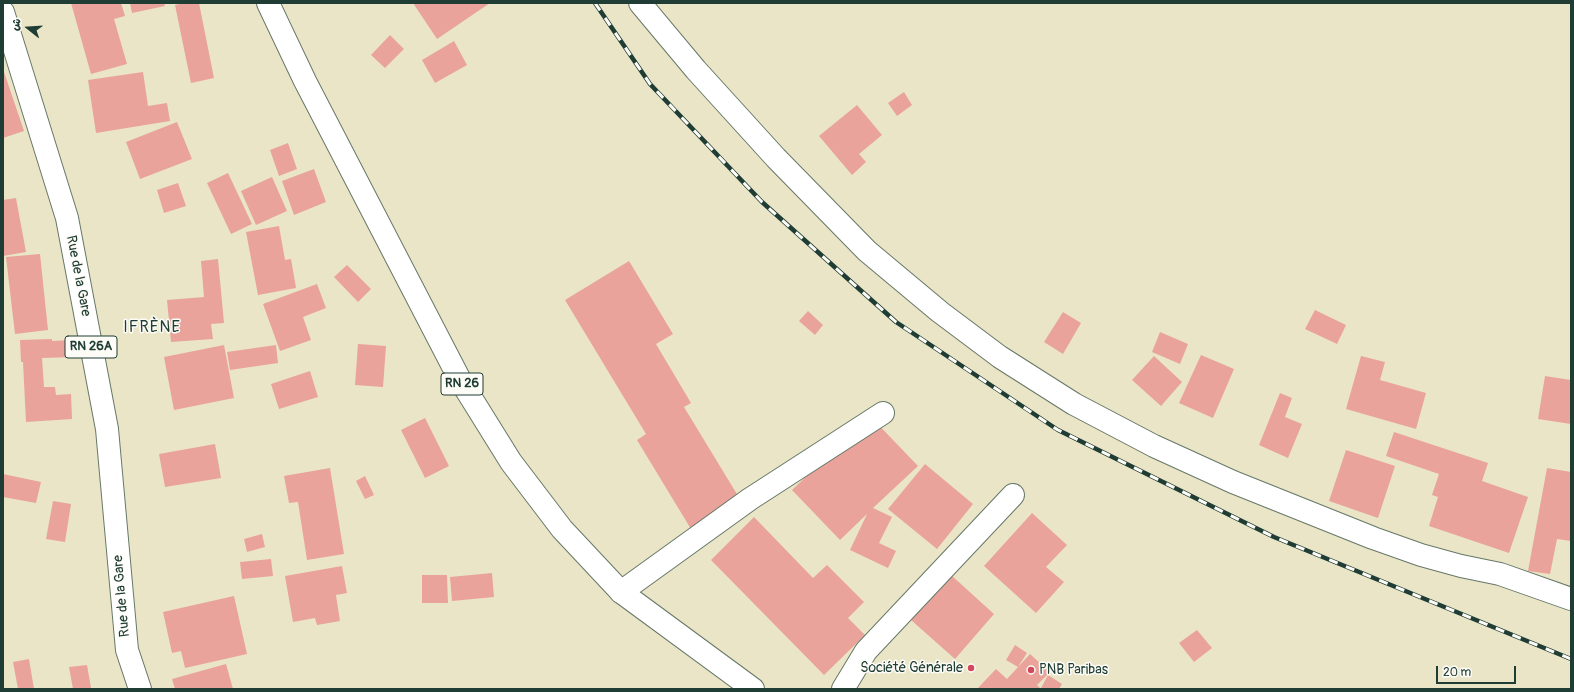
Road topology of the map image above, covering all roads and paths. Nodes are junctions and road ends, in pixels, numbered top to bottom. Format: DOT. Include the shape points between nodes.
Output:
graph roads {
  1 [pos="268,3"];
  2 [pos="640,3"];
  3 [pos="3,12"];
  4 [pos="883,413"];
  5 [pos="1013,495"];
  6 [pos="621,592"];
  7 [pos="1571,599"];
  8 [pos="140,689"];
  9 [pos="754,689"];
  10 [pos="843,689"];
  1 -- 6 [label="main road, RN 26" via="309,88 460,380 511,462 562,529"];
  2 -- 7 [label="main road" via="770,152 867,251 940,312 1000,357 1074,404 1154,446 1233,482 1421,555 1500,574"];
  3 -- 8 [label="main road, Rue de la Gare / RN 26A" via="67,218 106,429 128,650"];
  4 -- 6 [label="main road" via="750,500"];
  5 -- 10 [label="main road" via="866,651"];
  6 -- 9 [label="main road, RN 26"];
}
